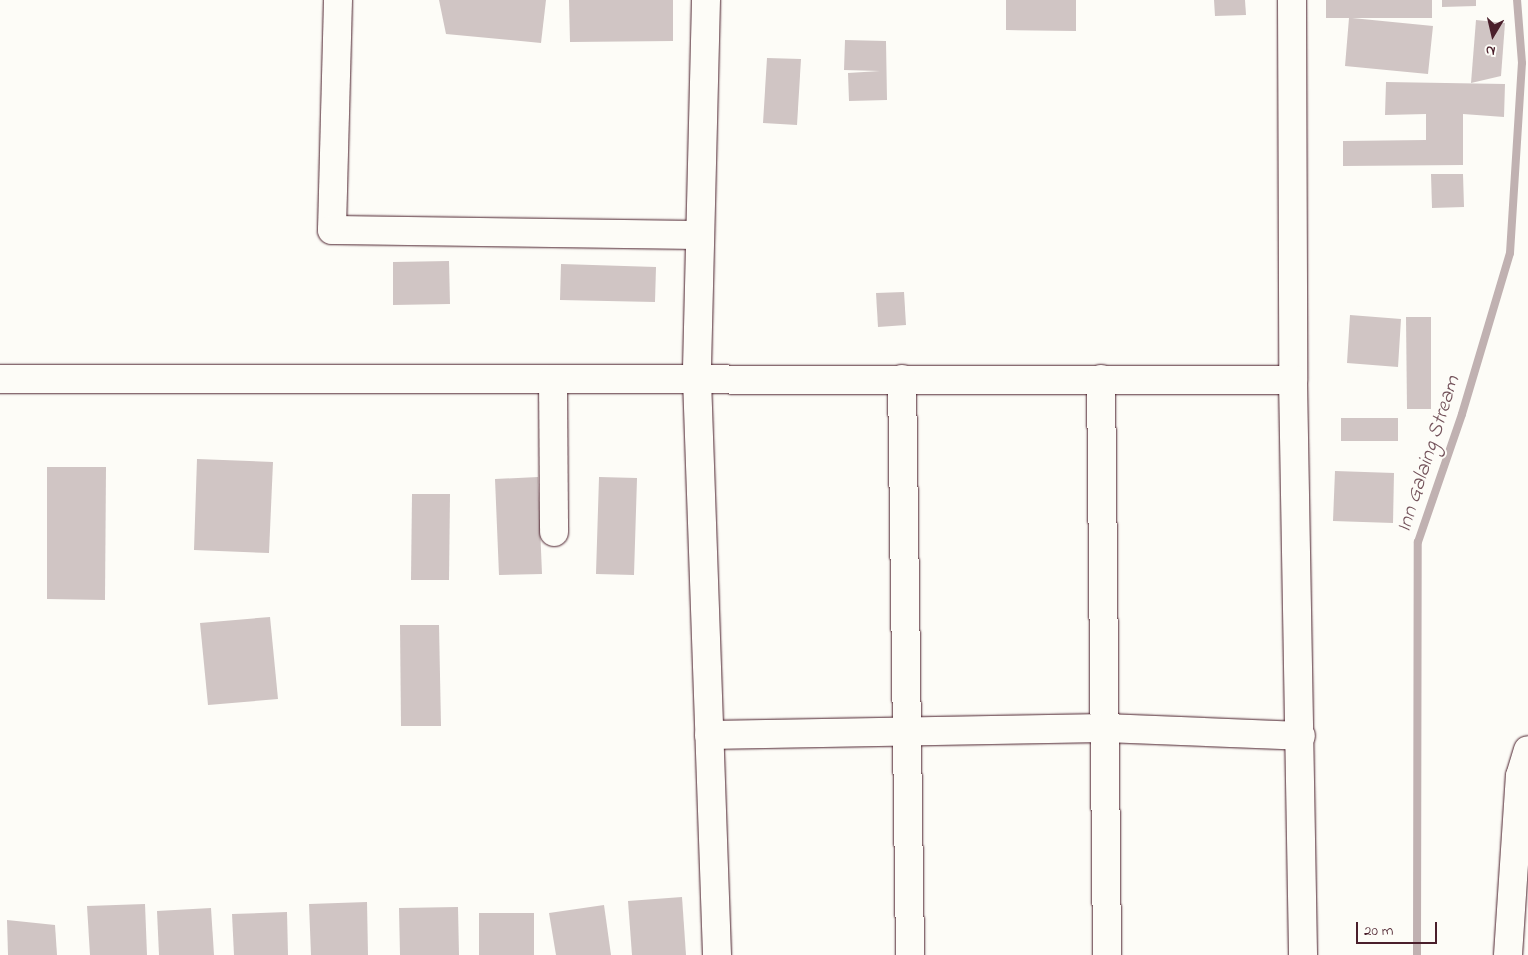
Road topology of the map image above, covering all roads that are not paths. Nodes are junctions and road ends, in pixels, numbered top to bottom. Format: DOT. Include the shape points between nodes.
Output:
graph roads {
  1 [pos="338,0"];
  2 [pos="706,0"];
  3 [pos="1292,0"];
  4 [pos="700,235"];
  5 [pos="0,379"];
  6 [pos="553,379"];
  7 [pos="697,379"];
  8 [pos="902,379"];
  9 [pos="1101,379"];
  10 [pos="1293,380"];
  11 [pos="554,532"];
  12 [pos="1105,728"];
  13 [pos="907,729"];
  14 [pos="709,735"];
  15 [pos="1301,736"];
  16 [pos="1528,750"];
  17 [pos="1524,776"];
  18 [pos="717,955"];
  19 [pos="910,955"];
  20 [pos="1107,955"];
  21 [pos="1303,955"];
  22 [pos="1508,955"];
  1 -- 4 [label="street" via="332,230"];
  2 -- 4 [label="street"];
  3 -- 10 [label="street"];
  4 -- 7 [label="street"];
  5 -- 6 [label="street"];
  6 -- 7 [label="street"];
  6 -- 11 [label="street"];
  7 -- 8 [label="street"];
  7 -- 14 [label="street"];
  8 -- 9 [label="street"];
  8 -- 13 [label="street"];
  9 -- 10 [label="street"];
  9 -- 12 [label="street"];
  10 -- 15 [label="street"];
  12 -- 13 [label="street"];
  12 -- 15 [label="street"];
  12 -- 20 [label="street"];
  13 -- 14 [label="street"];
  13 -- 19 [label="street"];
  14 -- 18 [label="street"];
  15 -- 21 [label="street"];
  16 -- 17 [label="street"];
  17 -- 22 [label="street"];
}
